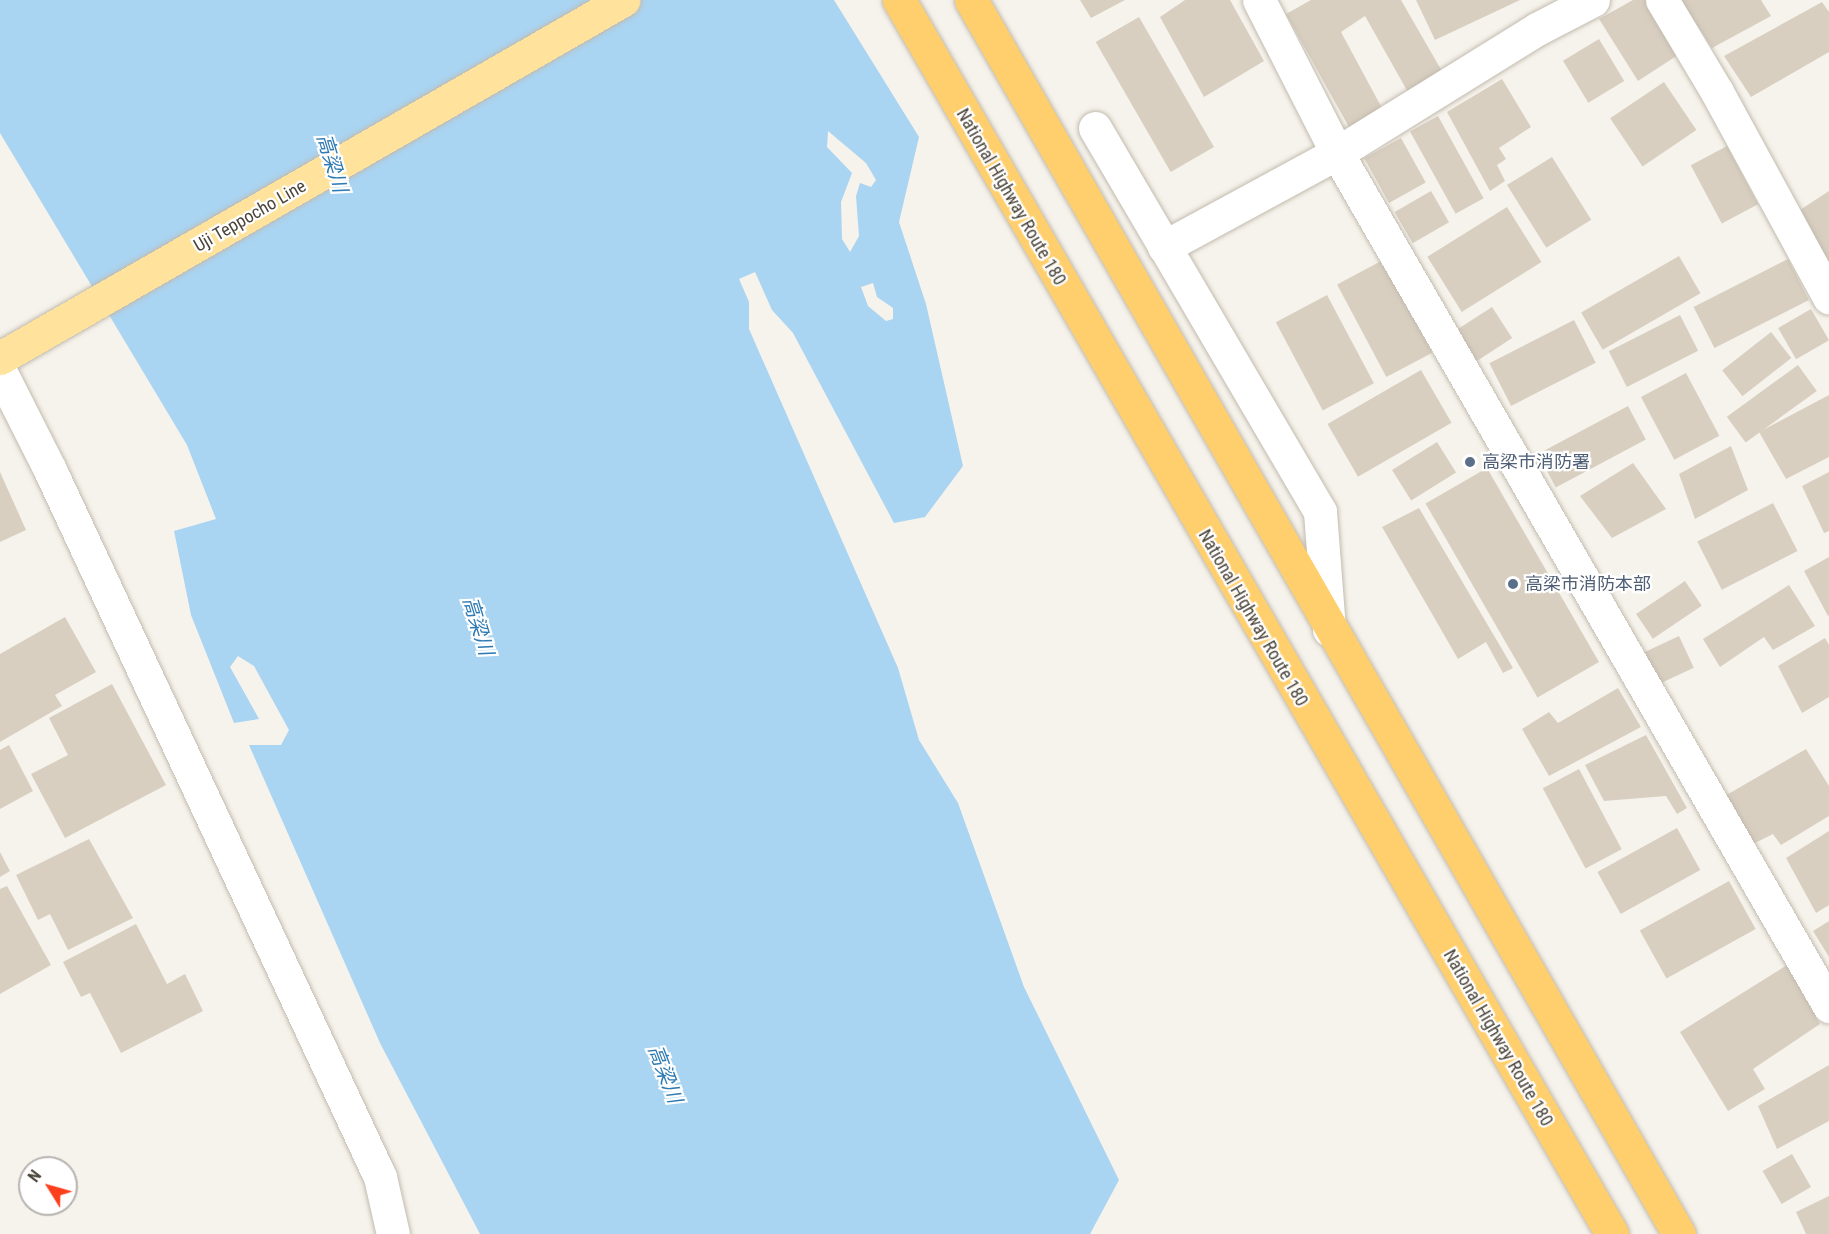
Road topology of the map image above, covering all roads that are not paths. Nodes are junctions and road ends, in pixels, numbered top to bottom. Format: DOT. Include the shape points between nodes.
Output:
graph roads {
  1 [pos="623,0"];
  2 [pos="899,0"];
  3 [pos="971,0"];
  4 [pos="1259,0"];
  5 [pos="1593,0"];
  6 [pos="1662,0"];
  7 [pos="1095,128"];
  8 [pos="1337,153"];
  9 [pos="1164,247"];
  10 [pos="1829,297"];
  11 [pos="0,358"];
  12 [pos="0,372"];
  13 [pos="1329,630"];
  14 [pos="1829,1006"];
  15 [pos="393,1234"];
  16 [pos="1612,1234"];
  17 [pos="1679,1234"];
  1 -- 11 [label="main road, Uji Teppocho Line"];
  2 -- 16 [label="highway, National Highway Route 180"];
  3 -- 13 [label="highway"];
  4 -- 8 [label="street"];
  5 -- 8 [label="street" via="1537,29"];
  6 -- 10 [label="street"];
  7 -- 9 [label="street"];
  8 -- 9 [label="street"];
  8 -- 14 [label="street"];
  9 -- 13 [label="street" via="1320,512"];
  12 -- 15 [label="street" via="50,470 380,1177"];
  13 -- 17 [label="highway"];
}
